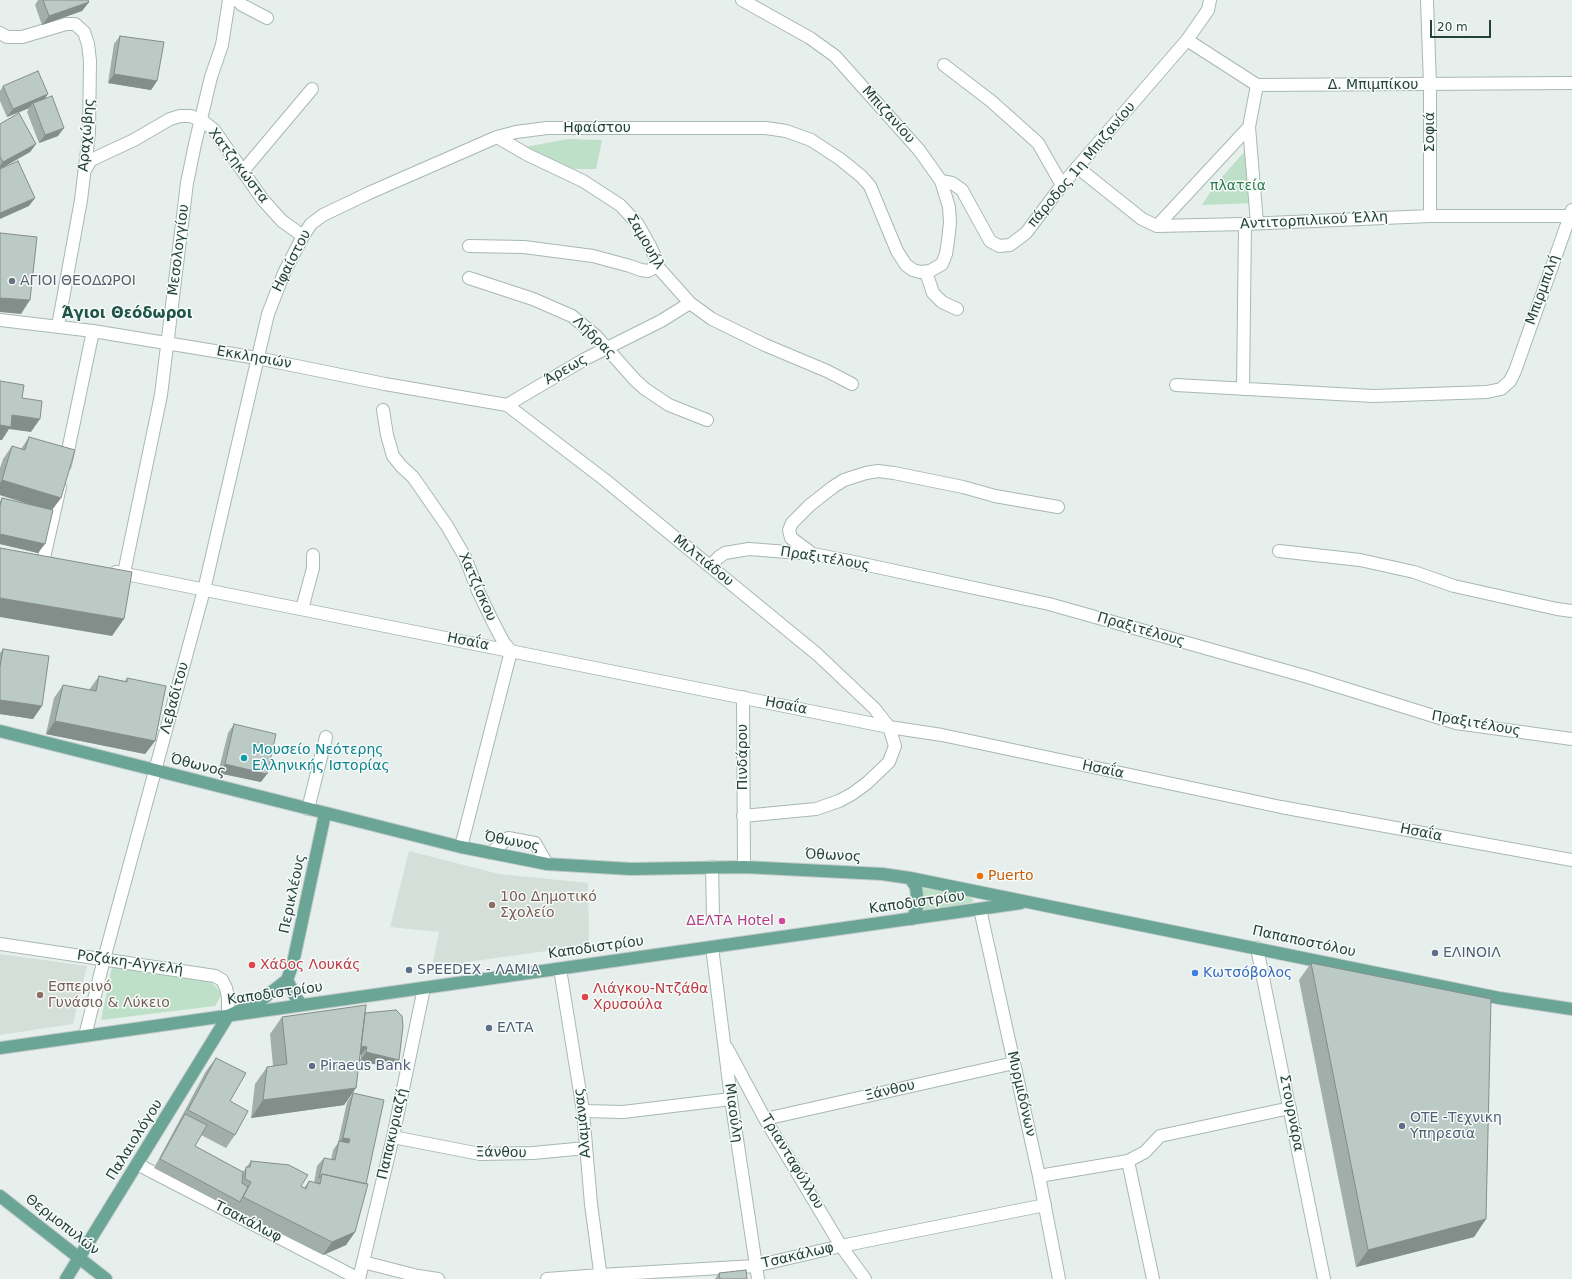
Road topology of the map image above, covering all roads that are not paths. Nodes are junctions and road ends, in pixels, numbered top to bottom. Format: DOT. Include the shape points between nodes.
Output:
graph roads {
  1 [pos="229,0"];
  2 [pos="237,0"];
  3 [pos="742,0"];
  4 [pos="1210,0"];
  5 [pos="1427,0"];
  6 [pos="266,18"];
  7 [pos="0,33"];
  8 [pos="1187,40"];
  9 [pos="944,65"];
  10 [pos="1572,83"];
  11 [pos="1257,85"];
  12 [pos="1430,85"];
  13 [pos="312,89"];
  14 [pos="201,120"];
  15 [pos="1249,127"];
  16 [pos="497,138"];
  17 [pos="1078,167"];
  18 [pos="85,170"];
  19 [pos="243,172"];
  20 [pos="941,181"];
  21 [pos="1062,185"];
  22 [pos="1571,213"];
  23 [pos="1430,216"];
  24 [pos="1251,224"];
  25 [pos="1157,226"];
  26 [pos="303,236"];
  27 [pos="469,246"];
  28 [pos="657,266"];
  29 [pos="926,272"];
  30 [pos="469,278"];
  31 [pos="690,303"];
  32 [pos="957,309"];
  33 [pos="0,320"];
  34 [pos="58,326"];
  35 [pos="93,331"];
  36 [pos="168,343"];
  37 [pos="607,348"];
  38 [pos="257,358"];
  39 [pos="852,384"];
  40 [pos="1176,385"];
  41 [pos="1244,389"];
  42 [pos="507,405"];
  43 [pos="383,410"];
  44 [pos="706,420"];
  45 [pos="1058,507"];
  46 [pos="1279,551"];
  47 [pos="813,554"];
  48 [pos="30,555"];
  49 [pos="313,555"];
  50 [pos="44,558"];
  51 [pos="59,560"];
  52 [pos="710,566"];
  53 [pos="102,569"];
  54 [pos="124,574"];
  55 [pos="204,590"];
  56 [pos="302,609"];
  57 [pos="1572,611"];
  58 [pos="511,651"];
  59 [pos="743,697"];
  60 [pos="889,727"];
  61 [pos="0,731"];
  62 [pos="326,737"];
  63 [pos="1572,740"];
  64 [pos="155,770"];
  65 [pos="308,809"];
  66 [pos="325,814"];
  67 [pos="743,816"];
  68 [pos="461,847"];
  69 [pos="491,853"];
  70 [pos="1572,860"];
  71 [pos="548,864"];
  72 [pos="712,867"];
  73 [pos="744,867"];
  74 [pos="910,878"];
  75 [pos="1030,902"];
  76 [pos="980,909"];
  77 [pos="713,916"];
  78 [pos="912,919"];
  79 [pos="0,944"];
  80 [pos="712,947"];
  81 [pos="1257,948"];
  82 [pos="104,959"];
  83 [pos="560,969"];
  84 [pos="287,980"];
  85 [pos="424,988"];
  86 [pos="302,1005"];
  87 [pos="1572,1009"];
  88 [pos="228,1016"];
  89 [pos="85,1036"];
  90 [pos="724,1043"];
  91 [pos="0,1048"];
  92 [pos="1014,1063"];
  93 [pos="731,1099"];
  94 [pos="1290,1108"];
  95 [pos="583,1111"];
  96 [pos="766,1119"];
  97 [pos="393,1137"];
  98 [pos="586,1148"];
  99 [pos="1128,1161"];
  100 [pos="138,1164"];
  101 [pos="1039,1176"];
  102 [pos="0,1196"];
  103 [pos="1045,1205"];
  104 [pos="841,1246"];
  105 [pos="79,1258"];
  106 [pos="363,1262"];
  107 [pos="755,1266"];
  108 [pos="600,1277"];
  109 [pos="66,1279"];
  110 [pos="106,1279"];
  111 [pos="359,1279"];
  112 [pos="438,1279"];
  113 [pos="547,1279"];
  114 [pos="758,1279"];
  115 [pos="865,1279"];
  116 [pos="1059,1279"];
  117 [pos="1153,1279"];
  118 [pos="1324,1279"];
  1 -- 14 [label="street, Μεσολογγίου" via="222,45"];
  2 -- 6 [label="street"];
  3 -- 20 [label="street, Μπιζανίου" via="810,38 834,56 920,150"];
  4 -- 8 [label="street, πάροδος 1η Μπιζανίου" via="1208,10"];
  5 -- 12 [label="street, Σοφιά"];
  7 -- 18 [label="street, Αραχώβης" via="7,37 22,37 66,24 75,24 84,32 90,61 90,126"];
  8 -- 11 [label="street"];
  8 -- 17 [label="street, πάροδος 1η Μπιζανίου"];
  9 -- 21 [label="street" via="991,101 1038,143"];
  10 -- 12 [label="street, Δ. Μπιμπίκου"];
  11 -- 12 [label="street, Δ. Μπιμπίκου"];
  11 -- 15 [label="street"];
  12 -- 23 [label="street, Σοφιά"];
  13 -- 19 [label="street"];
  14 -- 18 [label="street, Χατζηκώστα" via="191,116 180,116 170,120 91,160"];
  14 -- 19 [label="street, Χατζηκώστα" via="217,134"];
  14 -- 36 [label="street, Μεσολογγίου" via="187,183"];
  15 -- 24 [label="street"];
  15 -- 25 [label="street"];
  16 -- 26 [label="street, Ηφαίστου" via="369,192 311,224"];
  16 -- 28 [label="street, Σαμουήλ" via="583,181 620,206 637,223 657,260"];
  16 -- 29 [label="street, Ηφαίστου" via="531,130 576,128 766,128 801,135 840,159 870,186 897,251 913,270"];
  17 -- 21 [label="street, πάροδος 1η Μπιζανίου"];
  17 -- 25 [label="street, Αντιτορπιλικού Έλλη" via="1142,219"];
  18 -- 34 [label="street, Αραχώβης"];
  19 -- 26 [label="street, Χατζηκώστα" via="276,215"];
  20 -- 21 [label="street, πάροδος 1η Μπιζανίου" via="952,183 962,190 990,241 999,246 1010,245 1026,233"];
  20 -- 29 [label="street, Μπιζανίου" via="950,216 947,248 942,264"];
  22 -- 23 [label="street, Αντιτορπιλικού Έλλη"];
  22 -- 41 [label="street, Μπιρμπιλή" via="1515,371 1510,381 1501,389 1487,392 1372,396"];
  23 -- 24 [label="street, Αντιτορπιλικού Έλλη"];
  24 -- 25 [label="street, Αντιτορπιλικού Έλλη"];
  24 -- 41 [label="street"];
  26 -- 38 [label="street, Ηφαίστου" via="273,297"];
  27 -- 28 [label="street" via="524,247 593,256 648,271"];
  28 -- 31 [label="street, Σαμουήλ"];
  29 -- 32 [label="street" via="933,293 942,302"];
  30 -- 37 [label="street, Λήδρας" via="533,299 572,316"];
  31 -- 37 [label="street, Άρεως" via="661,321"];
  31 -- 39 [label="street, Σαμουήλ" via="712,319"];
  33 -- 34 [label="street, Εκκλησιών"];
  34 -- 35 [label="street, Εκκλησιών"];
  35 -- 36 [label="street, Εκκλησιών"];
  35 -- 50 [label="street" via="77,415"];
  36 -- 38 [label="street, Εκκλησιών"];
  36 -- 54 [label="street, Μεσολογγίου" via="161,395"];
  37 -- 42 [label="street, Άρεως"];
  37 -- 44 [label="street, Λήδρας" via="645,389 669,405"];
  38 -- 42 [label="street, Εκκλησιών"];
  38 -- 55 [label="street, Λεβαδίτου"];
  40 -- 41 [label="street, Μπιρμπιλή"];
  42 -- 52 [label="street, Μιλτιάδου" via="605,480"];
  43 -- 58 [label="street, Χατζίσκου" via="393,456 423,491 447,526 465,557 493,622"];
  45 -- 47 [label="street" via="995,496 894,473 866,473 844,480 833,487 792,523 789,530 792,538"];
  46 -- 57 [label="street" via="1360,560 1414,572 1454,586"];
  47 -- 52 [label="street, Πραξιτέλους" via="739,550 722,555"];
  47 -- 63 [label="street, Πραξιτέλους" via="1049,604 1308,677 1456,723"];
  48 -- 50 [label="street"];
  49 -- 56 [label="street" via="313,568"];
  50 -- 51 [label="street"];
  52 -- 60 [label="street, Μιλτιάδου" via="818,655 874,708"];
  53 -- 54 [label="street, Ησαΐα"];
  54 -- 55 [label="street, Ησαΐα"];
  55 -- 56 [label="street, Ησαΐα"];
  55 -- 64 [label="street, Λεβαδίτου"];
  56 -- 58 [label="street, Ησαΐα"];
  58 -- 59 [label="street, Ησαΐα"];
  58 -- 68 [label="street"];
  59 -- 60 [label="street, Ησαΐα"];
  59 -- 67 [label="street, Πινδάρου"];
  60 -- 67 [label="street" via="894,746 889,762 852,794 816,809"];
  60 -- 70 [label="street, Ησαΐα" via="942,735 1281,807"];
  61 -- 64 [label="main road, Όθωνος"];
  62 -- 65 [label="street"];
  64 -- 65 [label="main road, Όθωνος"];
  64 -- 82 [label="street, Λεβαδίτου"];
  65 -- 66 [label="main road, Όθωνος"];
  66 -- 68 [label="main road, Όθωνος"];
  66 -- 84 [label="main road, Περικλέους" via="293,963"];
  67 -- 73 [label="street, Πινδάρου"];
  68 -- 69 [label="main road, Όθωνος"];
  69 -- 71 [label="main road, Όθωνος"];
  69 -- 71 [label="street" via="508,838 535,843"];
  71 -- 72 [label="main road, Όθωνος" via="631,869"];
  72 -- 73 [label="main road, Όθωνος"];
  72 -- 77 [label="street"];
  73 -- 74 [label="main road, Όθωνος" via="882,874"];
  74 -- 75 [label="main road, Όθωνος"];
  74 -- 78 [label="main road" via="916,887 917,897 917,908"];
  75 -- 76 [label="main road, Καποδιστρίου"];
  75 -- 81 [label="main road, Παπαποστόλου"];
  76 -- 78 [label="main road, Καποδιστρίου"];
  76 -- 92 [label="street, Μυρμιδόνων"];
  78 -- 80 [label="main road, Καποδιστρίου"];
  79 -- 82 [label="street, Ροζάκη-Αγγελή"];
  80 -- 83 [label="main road, Καποδιστρίου"];
  80 -- 90 [label="street, Μιαούλη"];
  81 -- 87 [label="main road, Παπαποστόλου" via="1499,998"];
  81 -- 94 [label="street, Στουρνάρα"];
  82 -- 88 [label="street, Ροζάκη-Αγγελή" via="215,976 222,980 226,988"];
  82 -- 89 [label="street, Λεβαδίτου"];
  83 -- 85 [label="main road, Καποδιστρίου"];
  83 -- 95 [label="street, Αλαμάνας"];
  84 -- 86 [label="main road"];
  84 -- 88 [label="main road" via="260,1001"];
  85 -- 86 [label="main road, Καποδιστρίου"];
  85 -- 97 [label="street, Παπακυριαζή"];
  86 -- 88 [label="main road, Καποδιστρίου"];
  88 -- 89 [label="main road, Καποδιστρίου"];
  88 -- 100 [label="main road, Παλαιολόγου"];
  89 -- 91 [label="main road, Καποδιστρίου"];
  90 -- 93 [label="street, Μιαούλη"];
  90 -- 96 [label="street, Τριανταφύλλου"];
  92 -- 96 [label="street, Ξάνθου"];
  92 -- 101 [label="street, Μυρμιδόνων"];
  93 -- 95 [label="street" via="623,1112"];
  93 -- 107 [label="street, Μιαούλη"];
  94 -- 99 [label="street" via="1160,1136 1145,1152"];
  94 -- 118 [label="street, Στουρνάρα"];
  95 -- 98 [label="street, Αλαμάνας"];
  96 -- 104 [label="street, Τριανταφύλλου"];
  97 -- 98 [label="street, Ξάνθου" via="480,1154"];
  97 -- 106 [label="street, Παπακυριαζή"];
  98 -- 108 [label="street, Αλαμάνας"];
  99 -- 101 [label="street"];
  99 -- 117 [label="street"];
  100 -- 105 [label="main road, Παλαιολόγου"];
  100 -- 111 [label="street, Τσακάλωφ"];
  101 -- 103 [label="street, Μυρμιδόνων"];
  102 -- 105 [label="main road, Θερμοπυλών"];
  103 -- 104 [label="street, Τσακάλωφ"];
  103 -- 116 [label="street, Μυρμιδόνων"];
  104 -- 107 [label="street, Τσακάλωφ"];
  104 -- 115 [label="street, Τριανταφύλλου"];
  105 -- 109 [label="main road, Παλαιολόγου"];
  105 -- 110 [label="main road, Θερμοπυλών"];
  106 -- 111 [label="street, Παπακυριαζή"];
  106 -- 112 [label="street"];
  107 -- 108 [label="street, Τσακάλωφ"];
  107 -- 114 [label="street, Μιαούλη"];
  108 -- 113 [label="street, Τσακάλωφ"];
}
